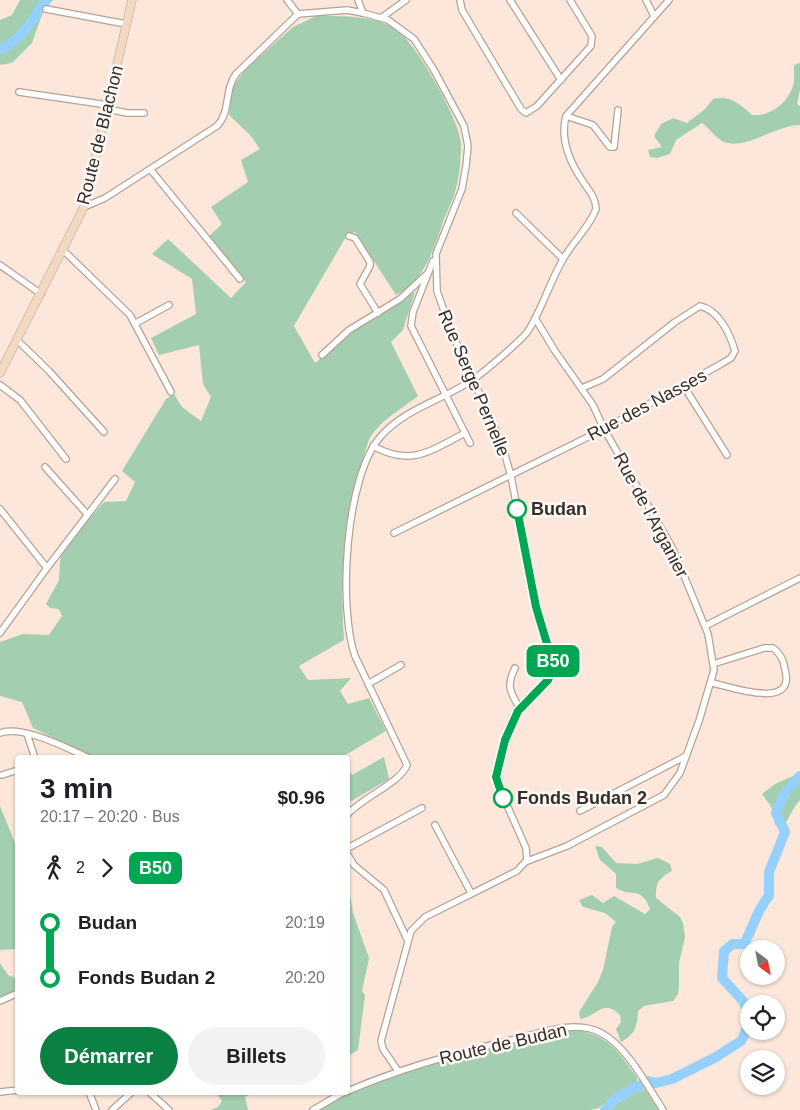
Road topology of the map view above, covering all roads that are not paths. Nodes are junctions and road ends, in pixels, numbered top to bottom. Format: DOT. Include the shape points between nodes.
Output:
graph roads {
  1 [pos="132,0"];
  2 [pos="288,0"];
  3 [pos="358,0"];
  4 [pos="406,0"];
  5 [pos="460,0"];
  6 [pos="510,0"];
  7 [pos="570,0"];
  8 [pos="646,0"];
  9 [pos="669,0"];
  10 [pos="46,8"];
  11 [pos="363,13"];
  12 [pos="298,14"];
  13 [pos="654,16"];
  14 [pos="381,18"];
  15 [pos="126,24"];
  16 [pos="561,80"];
  17 [pos="19,92"];
  18 [pos="108,107"];
  19 [pos="618,110"];
  20 [pos="144,113"];
  21 [pos="566,116"];
  22 [pos="150,169"];
  23 [pos="84,207"];
  24 [pos="516,213"];
  25 [pos="349,236"];
  26 [pos="63,250"];
  27 [pos="436,254"];
  28 [pos="563,259"];
  29 [pos="0,265"];
  30 [pos="428,273"];
  31 [pos="240,279"];
  32 [pos="41,294"];
  33 [pos="169,305"];
  34 [pos="378,313"];
  35 [pos="535,318"];
  36 [pos="136,324"];
  37 [pos="17,340"];
  38 [pos="322,355"];
  39 [pos="0,373"];
  40 [pos="474,379"];
  41 [pos="0,385"];
  42 [pos="683,386"];
  43 [pos="582,388"];
  44 [pos="171,392"];
  45 [pos="444,394"];
  46 [pos="604,429"];
  47 [pos="104,432"];
  48 [pos="465,433"];
  49 [pos="470,443"];
  50 [pos="373,446"];
  51 [pos="727,455"];
  52 [pos="66,459"];
  53 [pos="45,467"];
  54 [pos="511,476"];
  55 [pos="115,479"];
  56 [pos="0,509"];
  57 [pos="87,514"];
  58 [pos="394,533"];
  59 [pos="47,568"];
  60 [pos="800,578"];
  61 [pos="706,626"];
  62 [pos="0,634"];
  63 [pos="400,664"];
  64 [pos="714,664"];
  65 [pos="515,668"];
  66 [pos="712,683"];
  67 [pos="368,684"];
  68 [pos="520,708"];
  69 [pos="0,732"];
  70 [pos="27,734"];
  71 [pos="34,755"];
  72 [pos="81,755"];
  73 [pos="686,756"];
  74 [pos="15,771"];
  75 [pos="2,775"];
  76 [pos="422,808"];
  77 [pos="580,811"];
  78 [pos="350,812"];
  79 [pos="435,825"];
  80 [pos="350,847"];
  81 [pos="350,858"];
  82 [pos="525,862"];
  83 [pos="471,893"];
  84 [pos="407,939"];
  85 [pos="15,994"];
  86 [pos="0,1001"];
  87 [pos="398,1071"];
  88 [pos="15,1090"];
  89 [pos="350,1090"];
  90 [pos="0,1092"];
  91 [pos="90,1095"];
  92 [pos="129,1095"];
  93 [pos="152,1095"];
  94 [pos="339,1095"];
  95 [pos="96,1110"];
  96 [pos="112,1110"];
  97 [pos="169,1110"];
  98 [pos="313,1110"];
  99 [pos="663,1110"];
  1 -- 15 [label="street, Route de Blachon"];
  2 -- 12 [label="street"];
  3 -- 11 [label="street"];
  4 -- 14 [label="street"];
  5 -- 16 [label="street" via="462,10 522,111 533,110"];
  6 -- 16 [label="street"];
  7 -- 16 [label="street" via="593,41"];
  8 -- 13 [label="street"];
  9 -- 13 [label="street"];
  10 -- 15 [label="street"];
  11 -- 12 [label="street, Rue Serge Pernelle" via="347,10"];
  11 -- 14 [label="street, Rue Serge Pernelle"];
  12 -- 22 [label="street" via="236,74 229,86 226,111 220,124"];
  13 -- 21 [label="street"];
  14 -- 27 [label="street, Rue Serge Pernelle" via="398,26 417,43 466,132 468,154 464,180"];
  15 -- 18 [label="street, Route de Blachon"];
  17 -- 18 [label="street"];
  18 -- 20 [label="street" via="127,113"];
  18 -- 23 [label="street, Route de Blachon"];
  19 -- 21 [label="street" via="614,147 610,147 593,126"];
  21 -- 28 [label="street" via="567,149 596,205 592,217"];
  22 -- 23 [label="street"];
  22 -- 31 [label="street"];
  23 -- 26 [label="street, Route de Blachon"];
  24 -- 28 [label="street"];
  25 -- 34 [label="street" via="355,238 370,262 360,284"];
  26 -- 32 [label="street, Route de Blachon"];
  26 -- 36 [label="street" via="121,304"];
  27 -- 30 [label="street"];
  27 -- 40 [label="street, Rue Serge Pernelle" via="439,301"];
  28 -- 35 [label="street"];
  29 -- 32 [label="street"];
  30 -- 34 [label="street" via="400,299"];
  30 -- 45 [label="street" via="411,326"];
  32 -- 37 [label="street, Route de Blachon"];
  33 -- 36 [label="street"];
  34 -- 38 [label="street" via="349,330"];
  35 -- 40 [label="street" via="523,337"];
  35 -- 43 [label="street, Rue de l'Arganier" via="554,351"];
  36 -- 44 [label="street"];
  37 -- 39 [label="street, Route de Blachon"];
  37 -- 47 [label="street"];
  40 -- 45 [label="street"];
  40 -- 54 [label="street, Rue Serge Pernelle" via="499,434"];
  41 -- 52 [label="street" via="20,400"];
  42 -- 43 [label="street, Rue des Nasses" via="731,358 735,350 722,323 709,309 700,306 693,308 602,379"];
  42 -- 46 [label="street, Rue des Nasses"];
  42 -- 51 [label="street"];
  43 -- 46 [label="street, Rue de l'Arganier"];
  45 -- 48 [label="street"];
  45 -- 50 [label="street" via="401,418"];
  46 -- 54 [label="street, Rue des Nasses"];
  46 -- 61 [label="street, Rue de l'Arganier" via="673,549"];
  48 -- 49 [label="street"];
  48 -- 50 [label="street" via="414,457 392,456"];
  50 -- 67 [label="street" via="362,467 351,524 346,608 348,638"];
  53 -- 57 [label="street"];
  54 -- 58 [label="street, Rue des Nasses"];
  54 -- 68 [label="street, Rue Serge Pernelle" via="536,607 553,663 548,680"];
  55 -- 57 [label="street"];
  56 -- 59 [label="street"];
  57 -- 59 [label="street"];
  59 -- 62 [label="street"];
  60 -- 61 [label="street"];
  61 -- 64 [label="street, Rue de l'Arganier"];
  63 -- 67 [label="street"];
  64 -- 66 [label="street, Rue de l'Arganier"];
  64 -- 66 [label="street" via="773,648 784,660 787,680 783,688 770,694 755,694"];
  65 -- 68 [label="street" via="509,680"];
  66 -- 73 [label="street, Rue de l'Arganier"];
  67 -- 78 [label="street" via="407,765 403,774 359,802"];
  68 -- 82 [label="street, Rue Serge Pernelle" via="505,740 496,777 526,848"];
  69 -- 70 [label="street" via="10,730"];
  70 -- 71 [label="street"];
  70 -- 72 [label="street"];
  73 -- 77 [label="street"];
  73 -- 82 [label="street, Rue de l'Arganier" via="671,788 660,798 567,846"];
  74 -- 75 [label="street"];
  76 -- 80 [label="street"];
  79 -- 83 [label="street"];
  81 -- 84 [label="street" via="384,890"];
  82 -- 83 [label="street, Rue de l'Arganier" via="517,871"];
  83 -- 84 [label="street, Rue de l'Arganier" via="425,917"];
  84 -- 87 [label="street" via="381,1041"];
  85 -- 86 [label="street"];
  87 -- 89 [label="street, Route de Budan"];
  87 -- 99 [label="street, Route de Budan" via="538,1033 576,1027 602,1033 612,1041"];
  88 -- 90 [label="street"];
  91 -- 95 [label="street"];
  92 -- 96 [label="street"];
  93 -- 97 [label="street"];
  94 -- 98 [label="street"];
}
